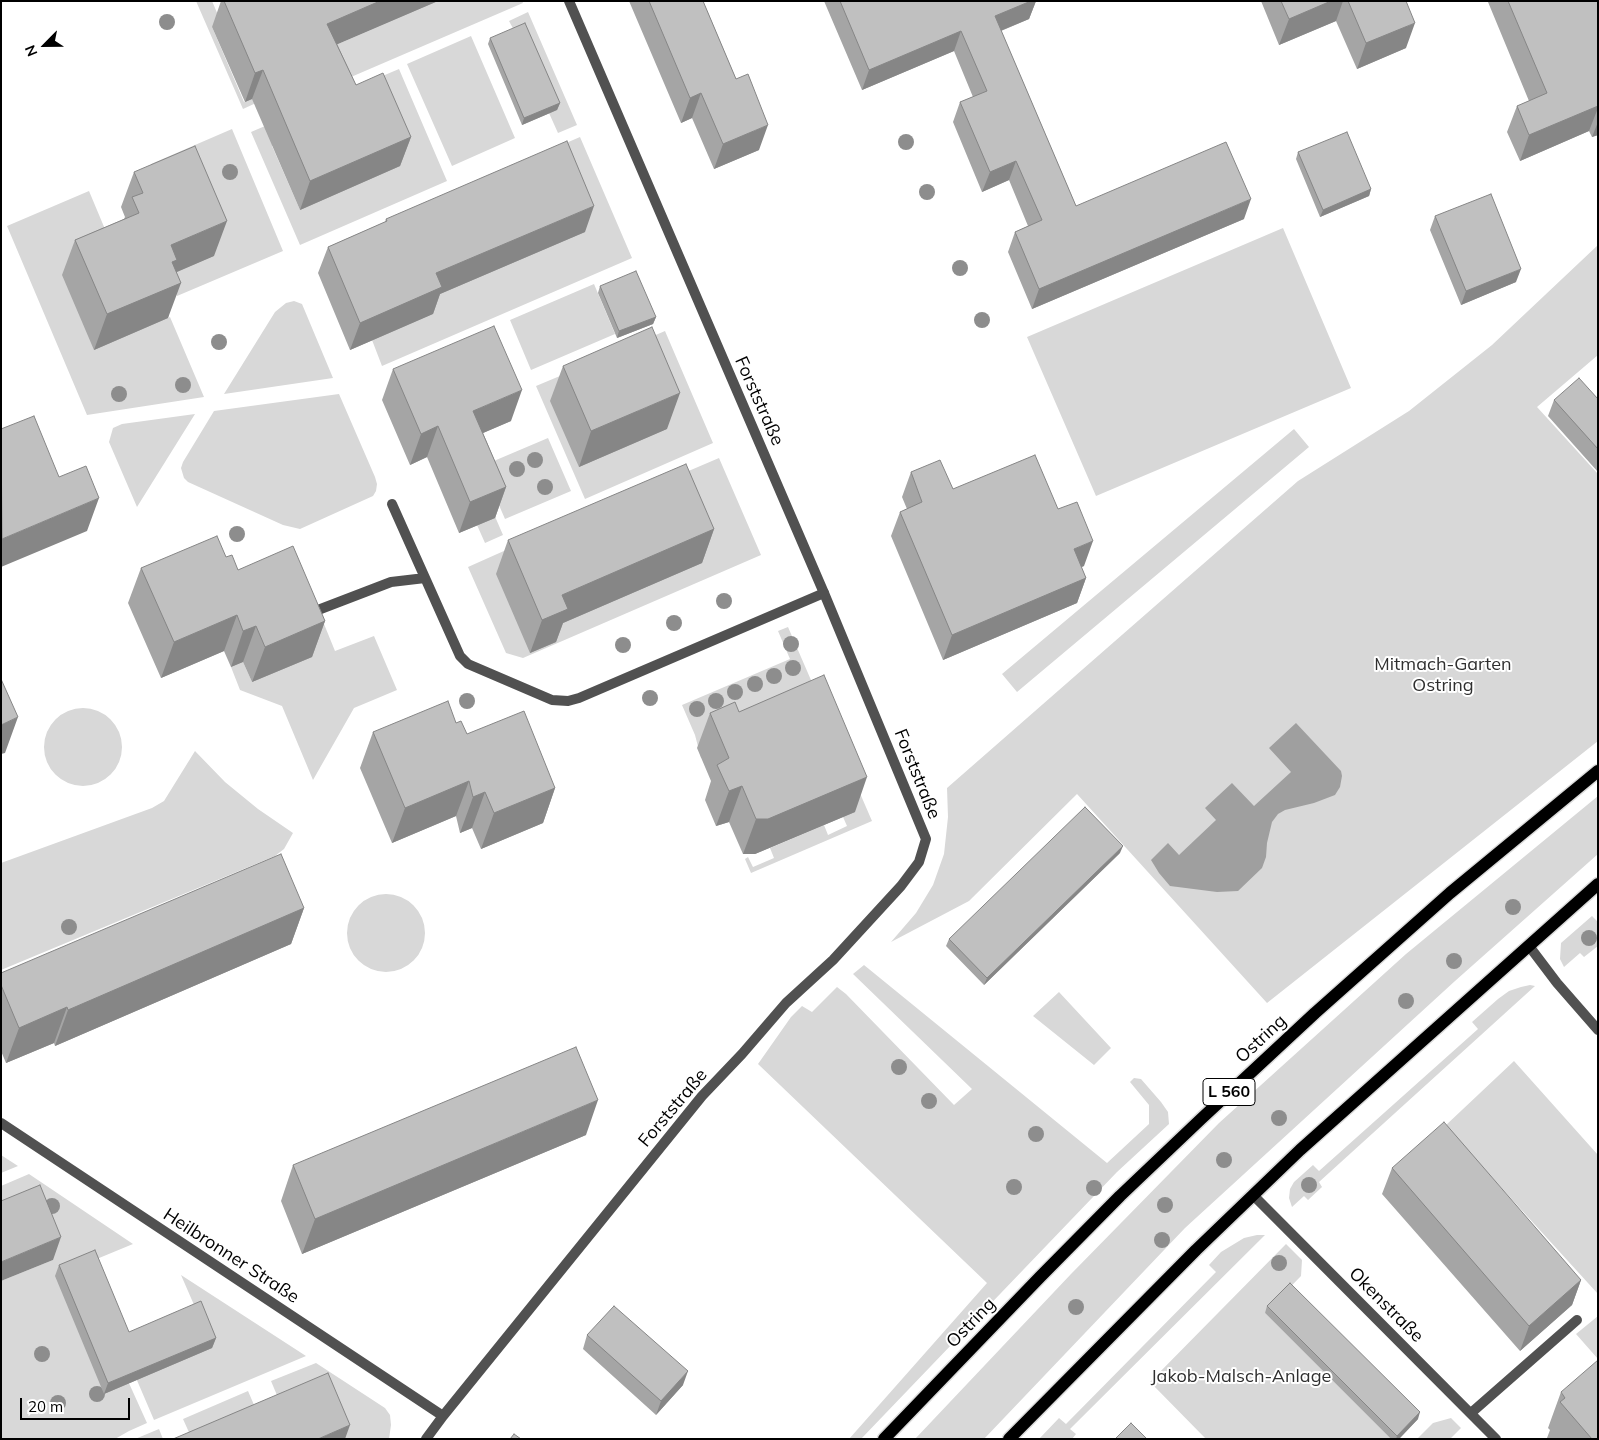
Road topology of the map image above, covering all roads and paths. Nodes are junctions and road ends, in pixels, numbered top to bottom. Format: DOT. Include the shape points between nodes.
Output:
graph roads {
  1 [pos="569,1"];
  2 [pos="392,504"];
  3 [pos="424,578"];
  4 [pos="824,593"];
  5 [pos="318,610"];
  6 [pos="1598,771"];
  7 [pos="1598,884"];
  8 [pos="1529,946"];
  9 [pos="1598,1030"];
  10 [pos="1,1123"];
  11 [pos="1253,1195"];
  12 [pos="1577,1320"];
  13 [pos="1471,1413"];
  14 [pos="443,1416"];
  15 [pos="426,1439"];
  16 [pos="884,1439"];
  17 [pos="1009,1439"];
  18 [pos="1496,1439"];
  1 -- 4 [label="street, Forststraße"];
  2 -- 3 [label="street"];
  3 -- 4 [label="street" via="460,656 468,664 552,700 568,701"];
  3 -- 5 [label="street" via="391,582"];
  4 -- 14 [label="street, Forststraße" via="926,839 919,862 839,954 786,1003 702,1096"];
  6 -- 16 [label="main road, Ostring / L 560" via="1442,899 1201,1119 1120,1196"];
  7 -- 8 [label="main road"];
  8 -- 9 [label="street"];
  8 -- 11 [label="main road"];
  10 -- 14 [label="street, Heilbronner Straße"];
  11 -- 13 [label="street, Okenstraße"];
  11 -- 17 [label="main road"];
  12 -- 13 [label="street"];
  13 -- 18 [label="street, Okenstraße"];
  14 -- 15 [label="street, Forststraße"];
}
